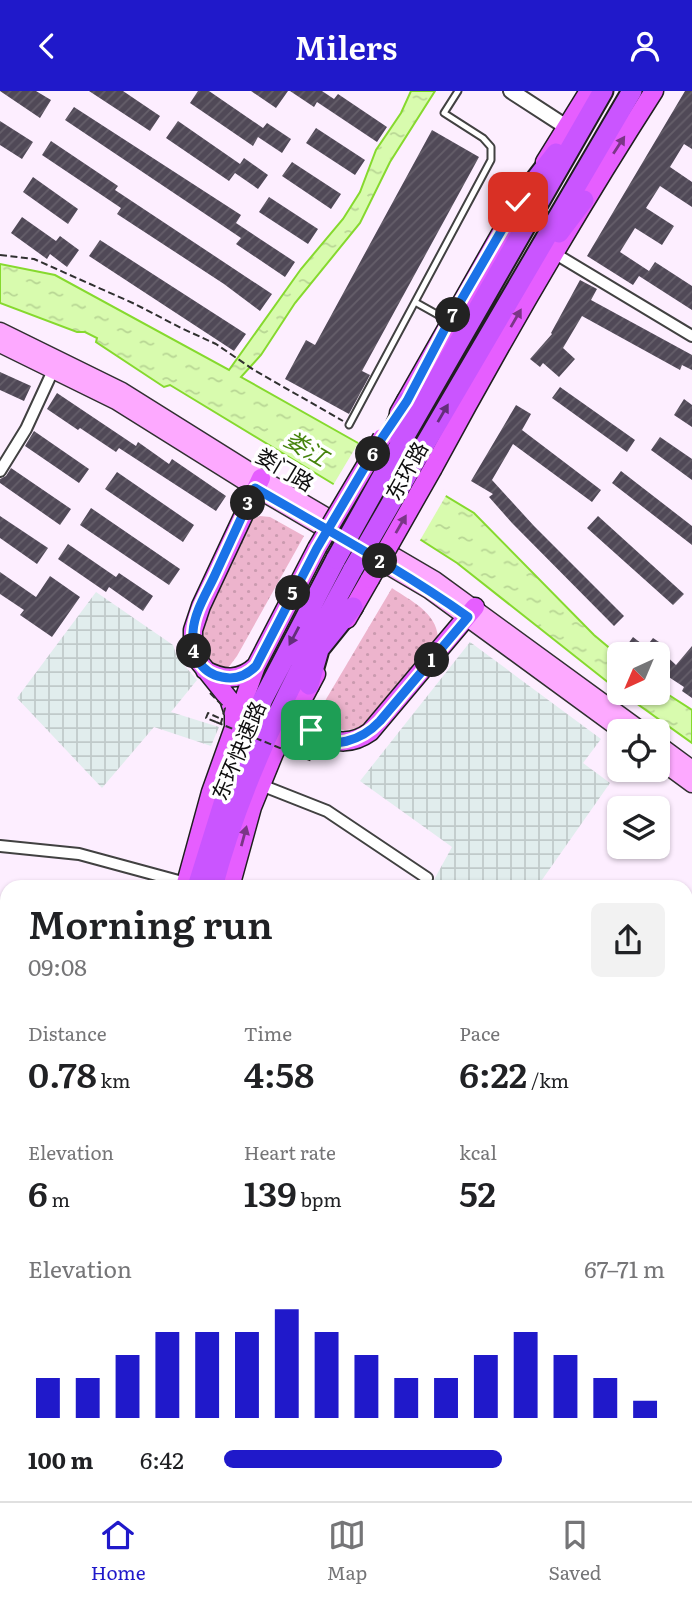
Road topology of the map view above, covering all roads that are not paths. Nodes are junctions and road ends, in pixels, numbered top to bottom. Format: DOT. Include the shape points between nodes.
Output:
graph roads {
  1 [pos="458,91"];
  2 [pos="511,91"];
  3 [pos="589,91"];
  4 [pos="603,91"];
  5 [pos="632,91"];
  6 [pos="654,91"];
  7 [pos="568,128"];
  8 [pos="584,200"];
  9 [pos="518,202"];
  10 [pos="554,253"];
  11 [pos="510,298"];
  12 [pos="415,302"];
  13 [pos="449,321"];
  14 [pos="0,331"];
  15 [pos="692,336"];
  16 [pos="0,344"];
  17 [pos="56,364"];
  18 [pos="407,401"];
  19 [pos="349,425"];
  20 [pos="390,443"];
  21 [pos="425,463"];
  22 [pos="0,471"];
  23 [pos="258,483"];
  24 [pos="344,564"];
  25 [pos="353,607"];
  26 [pos="330,611"];
  27 [pos="471,612"];
  28 [pos="320,647"];
  29 [pos="256,666"];
  30 [pos="204,670"];
  31 [pos="300,683"];
  32 [pos="607,719"];
  33 [pos="625,719"];
  34 [pos="222,723"];
  35 [pos="321,743"];
  36 [pos="274,753"];
  37 [pos="670,753"];
  38 [pos="670,768"];
  39 [pos="692,769"];
  40 [pos="692,784"];
  41 [pos="261,785"];
  42 [pos="0,846"];
  43 [pos="182,880"];
  44 [pos="206,880"];
  45 [pos="207,880"];
  46 [pos="208,880"];
  47 [pos="209,880"];
  48 [pos="426,880"];
  1 -- 12 [label="lane" via="444,113 483,138 491,147 491,160"];
  2 -- 7 [label="street"];
  3 -- 7 [label="main road"];
  4 -- 9 [label="highway"];
  4 -- 20 [label="highway, 东环快速路"];
  5 -- 11 [label="highway, 东环快速路"];
  8 -- 6 [label="main road, 东环路, one-way"];
  7 -- 9 [label="main road"];
  8 -- 10 [label="main road, 东环路"];
  8 -- 11 [label="highway"];
  9 -- 13 [label="main road"];
  10 -- 15 [label="street"];
  21 -- 10 [label="main road, 东环路, one-way" via="482,377"];
  21 -- 11 [label="highway, 东环快速路, one-way"];
  12 -- 13 [label="lane"];
  12 -- 19 [label="lane"];
  13 -- 18 [label="main road"];
  14 -- 17 [label="main road, 娄门路"];
  16 -- 17 [label="main road, 娄门路"];
  17 -- 22 [label="street" via="26,429"];
  17 -- 23 [label="main road, 娄门路" via="122,391"];
  18 -- 20 [label="highway"];
  20 -- 24 [label="highway, 东环快速路, bridge"];
  20 -- 29 [label="main road, 东环路, bridge" via="317,548"];
  21 -- 24 [label="highway, 东环快速路, bridge"];
  25 -- 21 [label="main road, 东环路, one-way, bridge"];
  23 -- 27 [label="main road, 娄门路" via="426,574"];
  23 -- 30 [label="main road" via="194,625 194,648"];
  24 -- 26 [label="highway, 东环快速路"];
  24 -- 45 [label="highway, 东环快速路, one-way" via="263,699 226,794"];
  25 -- 28 [label="highway"];
  25 -- 31 [label="main road, 东环路"];
  26 -- 28 [label="highway"];
  26 -- 31 [label="highway, 东环快速路"];
  27 -- 32 [label="main road, 娄门路"];
  27 -- 33 [label="main road, 娄门路"];
  27 -- 35 [label="main road" via="370,732 344,742"];
  28 -- 31 [label="highway"];
  29 -- 30 [label="main road" via="231,678"];
  29 -- 34 [label="main road, 东环路"];
  30 -- 34 [label="main road" via="234,713"];
  31 -- 35 [label="main road" via="305,717"];
  31 -- 36 [label="main road, 东环路"];
  31 -- 46 [label="highway, 东环快速路" via="240,800"];
  34 -- 44 [label="main road, 东环路"];
  35 -- 36 [label="main road" via="303,734 294,735"];
  36 -- 41 [label="main road, 东环路"];
  37 -- 39 [label="main road"];
  38 -- 40 [label="main road"];
  47 -- 41 [label="main road, 东环路, one-way"];
  41 -- 48 [label="street" via="327,811"];
  42 -- 43 [label="street" via="79,854"];
}
